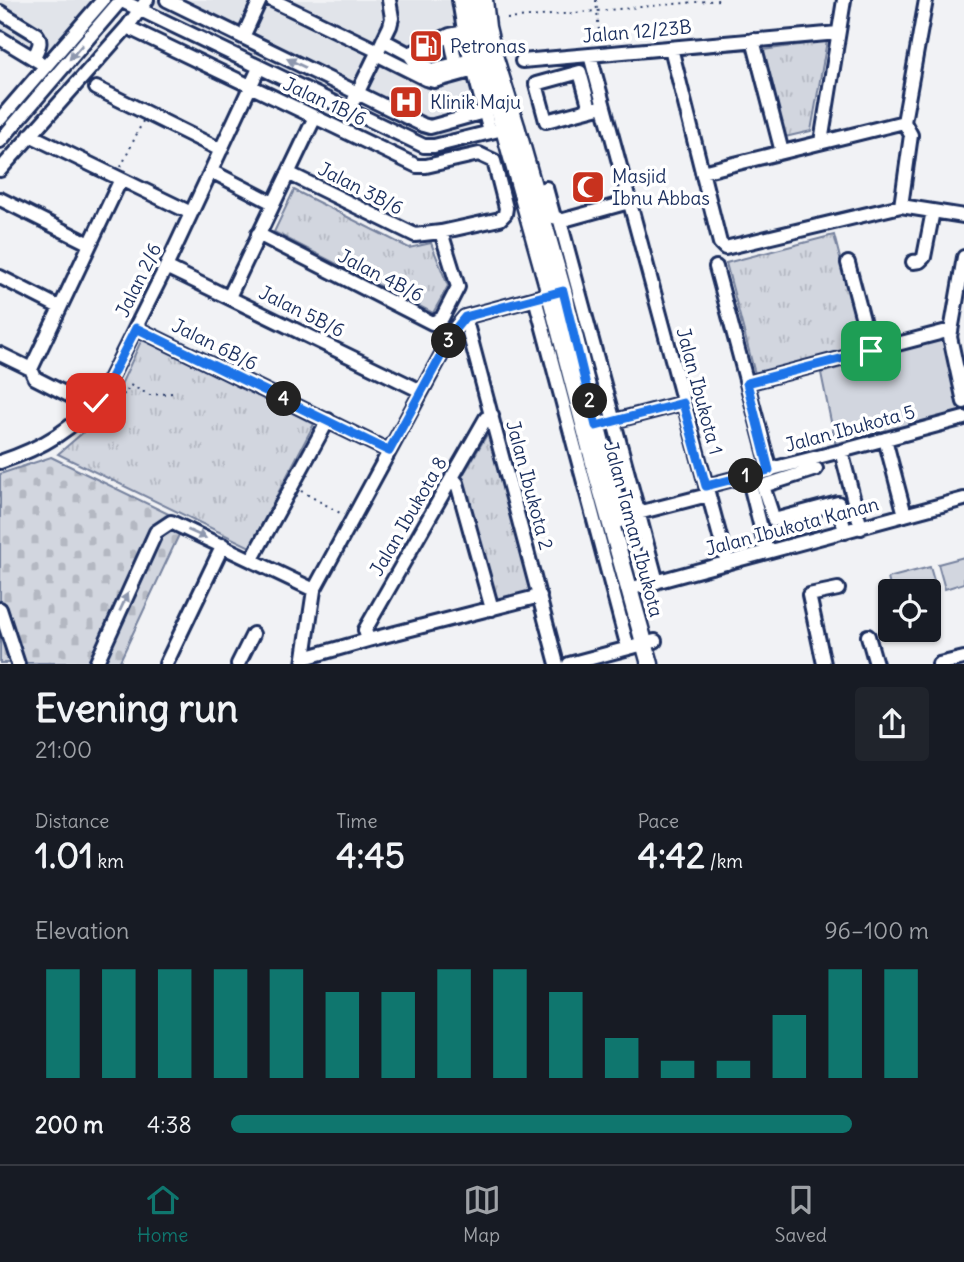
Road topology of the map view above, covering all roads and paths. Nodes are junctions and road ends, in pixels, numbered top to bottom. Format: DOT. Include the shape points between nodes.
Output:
graph roads {
  1 [pos="103,0"];
  2 [pos="120,0"];
  3 [pos="167,0"];
  4 [pos="260,0"];
  5 [pos="272,0"];
  6 [pos="391,0"];
  7 [pos="460,0"];
  8 [pos="472,0"];
  9 [pos="484,0"];
  10 [pos="596,0"];
  11 [pos="719,0"];
  12 [pos="844,0"];
  13 [pos="926,0"];
  14 [pos="144,5"];
  15 [pos="597,11"];
  16 [pos="0,12"];
  17 [pos="507,19"];
  18 [pos="127,27"];
  19 [pos="465,32"];
  20 [pos="838,33"];
  21 [pos="450,36"];
  22 [pos="243,37"];
  23 [pos="0,38"];
  24 [pos="753,40"];
  25 [pos="671,48"];
  26 [pos="379,49"];
  27 [pos="409,54"];
  28 [pos="595,54"];
  29 [pos="34,57"];
  30 [pos="522,61"];
  31 [pos="456,64"];
  32 [pos="472,65"];
  33 [pos="45,67"];
  34 [pos="259,68"];
  35 [pos="250,87"];
  36 [pos="96,88"];
  37 [pos="358,93"];
  38 [pos="603,106"];
  39 [pos="590,109"];
  40 [pos="349,110"];
  41 [pos="484,112"];
  42 [pos="147,113"];
  43 [pos="315,117"];
  44 [pos="0,119"];
  45 [pos="904,122"];
  46 [pos="503,129"];
  47 [pos="30,135"];
  48 [pos="0,141"];
  49 [pos="821,142"];
  50 [pos="221,150"];
  51 [pos="782,152"];
  52 [pos="0,170"];
  53 [pos="211,172"];
  54 [pos="702,172"];
  55 [pos="288,173"];
  56 [pos="119,178"];
  57 [pos="499,180"];
  58 [pos="0,199"];
  59 [pos="629,202"];
  60 [pos="273,203"];
  61 [pos="901,206"];
  62 [pos="933,211"];
  63 [pos="191,213"];
  64 [pos="964,216"];
  65 [pos="552,219"];
  66 [pos="441,232"];
  67 [pos="258,234"];
  68 [pos="90,244"];
  69 [pos="964,257"];
  70 [pos="913,262"];
  71 [pos="848,263"];
  72 [pos="166,267"];
  73 [pos="716,267"];
  74 [pos="0,277"];
  75 [pos="549,294"];
  76 [pos="229,297"];
  77 [pos="59,307"];
  78 [pos="465,317"];
  79 [pos="136,328"];
  80 [pos="951,330"];
  81 [pos="871,351"];
  82 [pos="0,354"];
  83 [pos="31,369"];
  84 [pos="747,383"];
  85 [pos="107,384"];
  86 [pos="421,391"];
  87 [pos="172,393"];
  88 [pos="964,402"];
  89 [pos="683,403"];
  90 [pos="92,407"];
  91 [pos="492,415"];
  92 [pos="964,418"];
  93 [pos="328,420"];
  94 [pos="614,421"];
  95 [pos="596,426"];
  96 [pos="885,439"];
  97 [pos="389,451"];
  98 [pos="841,452"];
  99 [pos="0,462"];
  100 [pos="769,470"];
  101 [pos="816,470"];
  102 [pos="786,472"];
  103 [pos="589,476"];
  104 [pos="748,476"];
  105 [pos="452,477"];
  106 [pos="292,486"];
  107 [pos="707,490"];
  108 [pos="964,499"];
  109 [pos="638,513"];
  110 [pos="905,515"];
  111 [pos="352,519"];
  112 [pos="861,528"];
  113 [pos="845,532"];
  114 [pos="223,545"];
  115 [pos="767,552"];
  116 [pos="252,559"];
  117 [pos="727,563"];
  118 [pos="657,582"];
  119 [pos="634,588"];
  120 [pos="838,589"];
  121 [pos="314,590"];
  122 [pos="540,596"];
  123 [pos="492,609"];
  124 [pos="0,610"];
  125 [pos="253,634"];
  126 [pos="868,636"];
  127 [pos="368,640"];
  128 [pos="650,643"];
  129 [pos="628,648"];
  130 [pos="964,658"];
  131 [pos="303,661"];
  132 [pos="18,663"];
  133 [pos="96,663"];
  134 [pos="166,663"];
  135 [pos="238,663"];
  136 [pos="557,663"];
  137 [pos="569,663"];
  138 [pos="650,663"];
  139 [pos="661,663"];
  140 [pos="824,663"];
  141 [pos="876,663"];
  142 [pos="940,663"];
  1 -- 33 [label="street"];
  2 -- 14 [label="street"];
  2 -- 48 [label="street, one-way"];
  3 -- 22 [label="street"];
  4 -- 22 [label="street"];
  5 -- 26 [label="street"];
  6 -- 26 [label="street" via="392,18"];
  7 -- 19 [label="street"];
  8 -- 46 [label="main road, Jalan Taman Ibukota" via="481,55"];
  9 -- 46 [label="main road, Jalan Taman Ibukota"];
  10 -- 15 [label="path"];
  11 -- 15 [label="path"];
  12 -- 20 [label="street"];
  13 -- 45 [label="street"];
  14 -- 18 [label="street"];
  14 -- 34 [label="street"];
  15 -- 17 [label="path"];
  15 -- 28 [label="path"];
  16 -- 29 [label="street" via="36,34 40,45"];
  18 -- 35 [label="street, Jalan 1B/6"];
  18 -- 47 [label="street"];
  19 -- 21 [label="street"];
  19 -- 32 [label="street"];
  20 -- 24 [label="street, Jalan 12/23B"];
  20 -- 49 [label="street"];
  21 -- 27 [label="street"];
  21 -- 31 [label="street"];
  37 -- 22 [label="street, one-way"];
  23 -- 29 [label="street"];
  24 -- 25 [label="street, Jalan 12/23B"];
  24 -- 51 [label="street"];
  25 -- 28 [label="street, Jalan 12/23B"];
  25 -- 54 [label="street"];
  26 -- 27 [label="street"];
  26 -- 32 [label="street" via="434,81"];
  26 -- 37 [label="street"];
  27 -- 31 [label="street" via="432,70"];
  28 -- 30 [label="street, Jalan 12/23B"];
  28 -- 38 [label="street, Jalan Ibukota 1"];
  29 -- 33 [label="street"];
  31 -- 32 [label="street"];
  32 -- 41 [label="street"];
  33 -- 44 [label="street"];
  34 -- 35 [label="street, Jalan 2/6"];
  34 -- 40 [label="street"];
  35 -- 43 [label="street, Jalan 1B/6"];
  35 -- 50 [label="street, Jalan 2/6"];
  36 -- 42 [label="street"];
  37 -- 40 [label="street"];
  37 -- 41 [label="street" via="430,127"];
  38 -- 39 [label="street"];
  38 -- 59 [label="street, Jalan Ibukota 1"];
  39 -- 39 [label="street" via="546,121 536,84 580,72"];
  40 -- 46 [label="street" via="424,146"];
  41 -- 46 [label="street"];
  42 -- 50 [label="street"];
  42 -- 56 [label="path"];
  43 -- 55 [label="street"];
  43 -- 57 [label="street, Jalan 1B/6" via="417,166 479,153 494,162"];
  45 -- 49 [label="street"];
  45 -- 61 [label="street" via="911,135"];
  46 -- 65 [label="main road, Jalan Taman Ibukota"];
  46 -- 75 [label="main road, Jalan Taman Ibukota"];
  47 -- 52 [label="street"];
  47 -- 56 [label="street"];
  49 -- 51 [label="street"];
  50 -- 53 [label="street, Jalan 2/6"];
  51 -- 54 [label="street"];
  53 -- 60 [label="street"];
  53 -- 63 [label="street, Jalan 2/6"];
  54 -- 61 [label="street" via="724,248"];
  55 -- 60 [label="street"];
  55 -- 66 [label="street, Jalan 3B/6" via="409,234"];
  56 -- 63 [label="street"];
  56 -- 68 [label="street"];
  57 -- 66 [label="street, Jalan 3B/6" via="506,208 500,219"];
  58 -- 68 [label="street"];
  59 -- 65 [label="street"];
  59 -- 89 [label="street, Jalan Ibukota 1"];
  60 -- 67 [label="street"];
  61 -- 62 [label="street"];
  62 -- 64 [label="street"];
  62 -- 70 [label="street" via="925,257"];
  63 -- 72 [label="street, Jalan 2/6"];
  65 -- 75 [label="main road, Jalan Taman Ibukota"];
  65 -- 94 [label="street"];
  66 -- 67 [label="street, Jalan 4B/6" via="458,287 442,318 432,323"];
  67 -- 76 [label="street"];
  68 -- 77 [label="street"];
  69 -- 80 [label="street"];
  71 -- 81 [label="street"];
  72 -- 76 [label="street, Jalan 5B/6"];
  72 -- 79 [label="street, Jalan 2/6"];
  73 -- 84 [label="street"];
  74 -- 77 [label="street"];
  75 -- 78 [label="street"];
  75 -- 95 [label="main road, Jalan Taman Ibukota"];
  75 -- 103 [label="main road, Jalan Taman Ibukota"];
  76 -- 86 [label="street, Jalan 5B/6"];
  77 -- 83 [label="street"];
  78 -- 86 [label="street"];
  78 -- 91 [label="street, Jalan Ibukota 2"];
  79 -- 85 [label="street, Jalan 2/6"];
  79 -- 93 [label="street, Jalan 6B/6"];
  80 -- 81 [label="street"];
  80 -- 88 [label="street"];
  81 -- 84 [label="street"];
  82 -- 83 [label="street"];
  83 -- 90 [label="street" via="35,378"];
  84 -- 100 [label="street"];
  85 -- 87 [label="path" via="125,394 130,385 150,395"];
  85 -- 90 [label="street, Jalan 2/6"];
  86 -- 97 [label="street"];
  89 -- 94 [label="street"];
  89 -- 107 [label="street, Jalan Ibukota 1"];
  90 -- 99 [label="street, Jalan 2/6" via="45,444"];
  91 -- 105 [label="street, Jalan Ibukota 8"];
  91 -- 122 [label="street, Jalan Ibukota 2"];
  92 -- 96 [label="street, Jalan Ibukota 5"];
  93 -- 97 [label="street, Jalan 6B/6"];
  93 -- 106 [label="street"];
  94 -- 95 [label="street"];
  94 -- 109 [label="street"];
  95 -- 119 [label="main road, Jalan Taman Ibukota"];
  96 -- 98 [label="street, Jalan Ibukota 5"];
  96 -- 110 [label="street"];
  97 -- 111 [label="street"];
  98 -- 102 [label="street, Jalan Ibukota 5"];
  98 -- 112 [label="street"];
  100 -- 102 [label="street, Jalan Ibukota 5"];
  100 -- 104 [label="street, Jalan Ibukota 5"];
  101 -- 102 [label="street"];
  102 -- 113 [label="street" via="763,486 774,520 838,503"];
  103 -- 119 [label="main road, Jalan Taman Ibukota"];
  103 -- 129 [label="street"];
  104 -- 107 [label="street, Jalan Ibukota 5"];
  104 -- 115 [label="street"];
  105 -- 123 [label="street"];
  105 -- 127 [label="street, Jalan Ibukota 8" via="365,630"];
  106 -- 111 [label="path"];
  106 -- 116 [label="street"];
  107 -- 109 [label="street, Jalan Ibukota 5"];
  107 -- 117 [label="street, Jalan Ibukota 1"];
  108 -- 110 [label="street, Jalan Ibukota Kanan"];
  109 -- 118 [label="street"];
  110 -- 112 [label="street, Jalan Ibukota Kanan"];
  111 -- 121 [label="street"];
  112 -- 113 [label="street, Jalan Ibukota Kanan"];
  113 -- 115 [label="street, Jalan Ibukota Kanan"];
  114 -- 116 [label="street"];
  133 -- 114 [label="street, one-way" via="156,532 171,522"];
  114 -- 134 [label="street"];
  115 -- 117 [label="street, Jalan Ibukota Kanan"];
  116 -- 121 [label="street"];
  117 -- 118 [label="street, Jalan Ibukota Kanan"];
  118 -- 119 [label="street, Jalan Ibukota Kanan"];
  119 -- 128 [label="main road, Jalan Taman Ibukota"];
  120 -- 140 [label="street" via="809,595"];
  121 -- 131 [label="street"];
  122 -- 123 [label="street"];
  122 -- 136 [label="street, Jalan Ibukota 2"];
  123 -- 127 [label="street"];
  124 -- 132 [label="street"];
  125 -- 135 [label="street"];
  126 -- 141 [label="street"];
  127 -- 131 [label="street"];
  128 -- 129 [label="street"];
  128 -- 138 [label="main road, Jalan Taman Ibukota"];
  128 -- 139 [label="main road, Jalan Taman Ibukota"];
  129 -- 137 [label="street"];
  130 -- 142 [label="street"];
}
